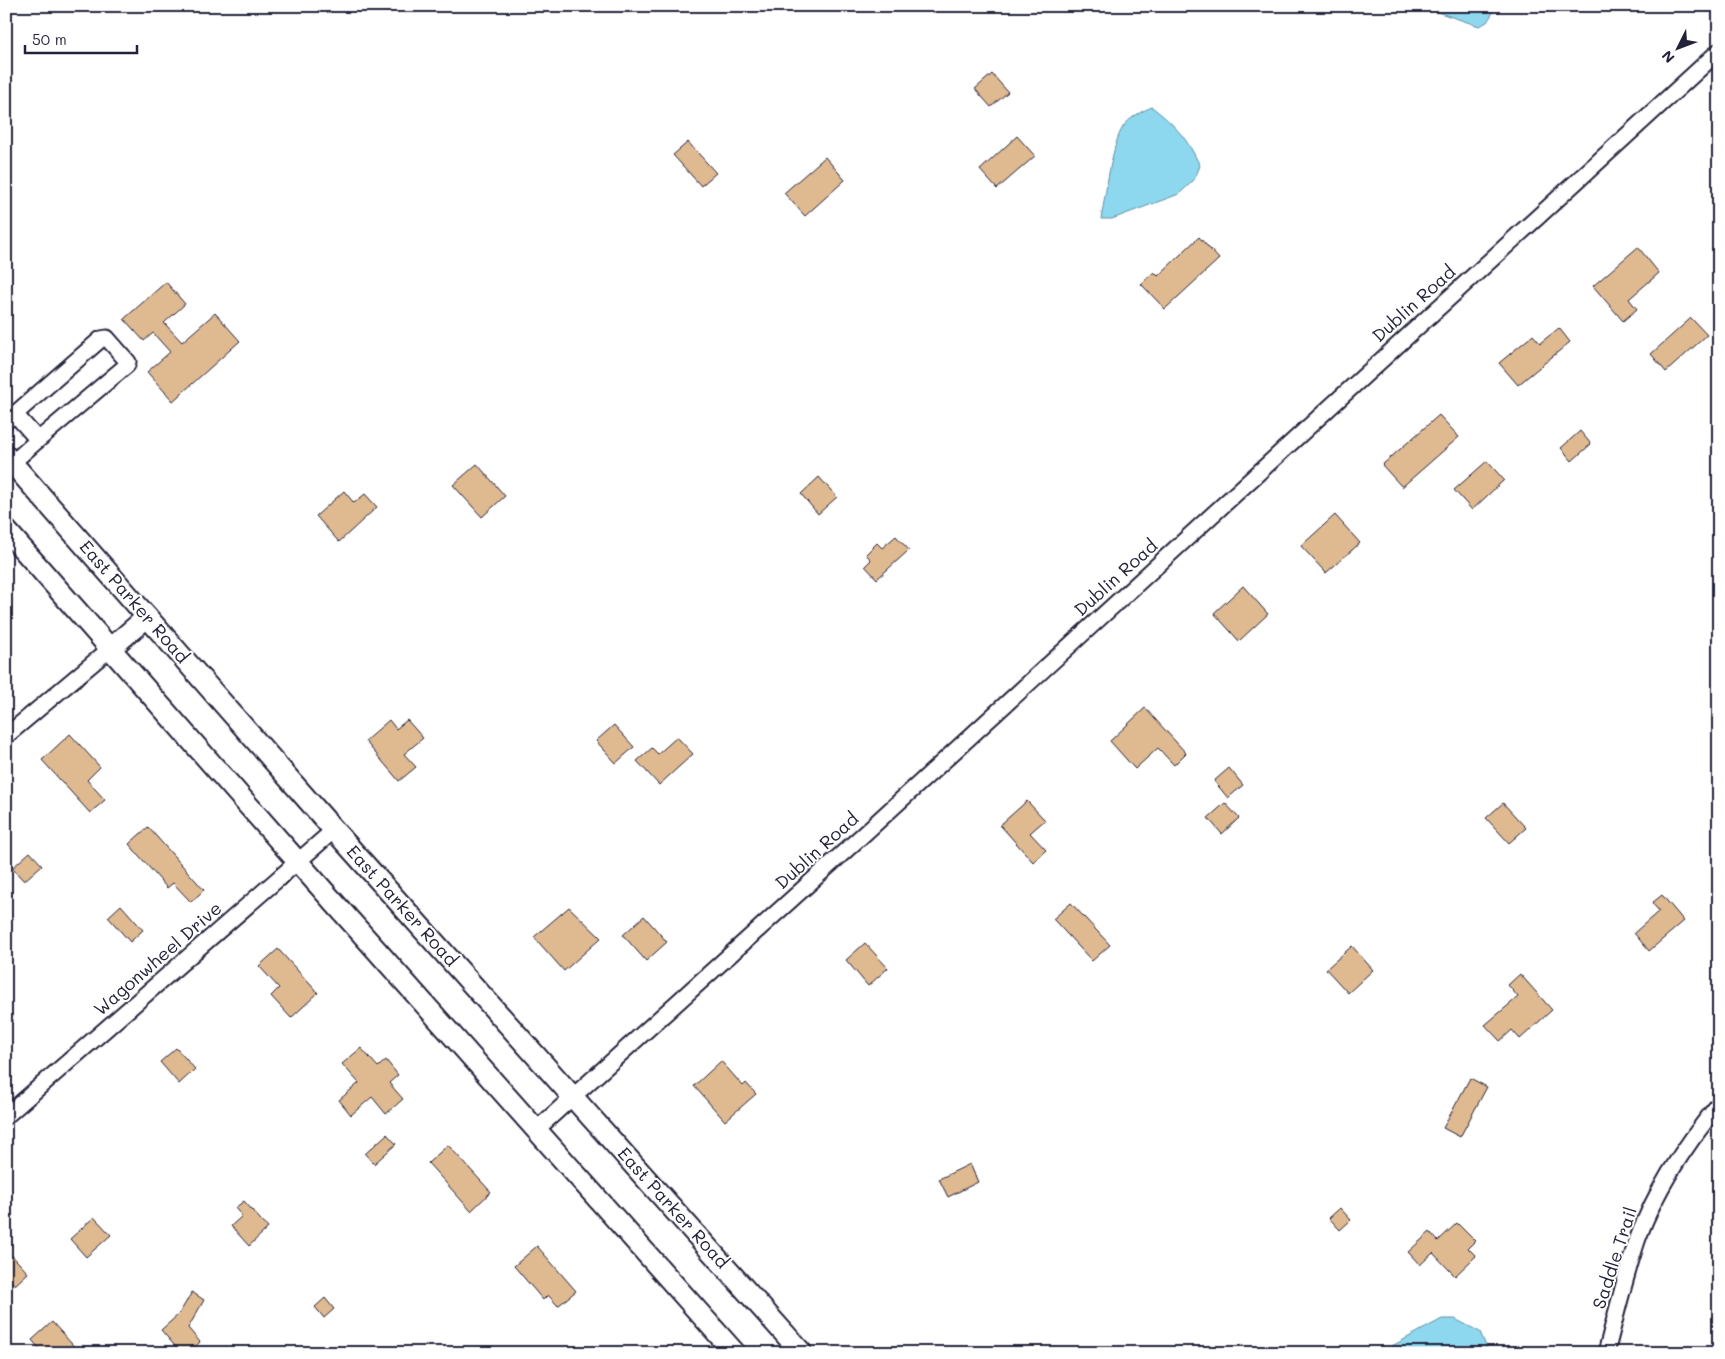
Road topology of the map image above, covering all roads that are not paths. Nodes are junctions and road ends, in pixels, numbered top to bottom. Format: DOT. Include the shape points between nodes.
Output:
graph roads {
  1 [pos="1719,50"];
  2 [pos="10,417"];
  3 [pos="38,440"];
  4 [pos="9,459"];
  5 [pos="6,530"];
  6 [pos="147,617"];
  7 [pos="112,648"];
  8 [pos="6,736"];
  9 [pos="334,830"];
  10 [pos="298,862"];
  11 [pos="574,1097"];
  12 [pos="1719,1104"];
  13 [pos="6,1116"];
  14 [pos="536,1130"];
  15 [pos="731,1351"];
  16 [pos="802,1353"];
  17 [pos="1606,1353"];
  1 -- 11 [label="street, Dublin Road"];
  2 -- 3 [label="street"];
  2 -- 3 [label="street" via="101,339 107,338 128,362"];
  3 -- 4 [label="street"];
  4 -- 6 [label="main road, East Parker Road"];
  5 -- 7 [label="main road"];
  6 -- 7 [label="main road"];
  6 -- 9 [label="main road, East Parker Road"];
  7 -- 8 [label="street"];
  7 -- 10 [label="main road"];
  9 -- 10 [label="street, Wagonwheel Drive"];
  9 -- 11 [label="main road, East Parker Road"];
  10 -- 13 [label="street, Wagonwheel Drive"];
  10 -- 14 [label="main road"];
  11 -- 14 [label="street, Dublin Road"];
  11 -- 16 [label="main road, East Parker Road"];
  12 -- 17 [label="street, Saddle Trail" via="1681,1155 1650,1210 1632,1256"];
  14 -- 15 [label="main road"];
}
